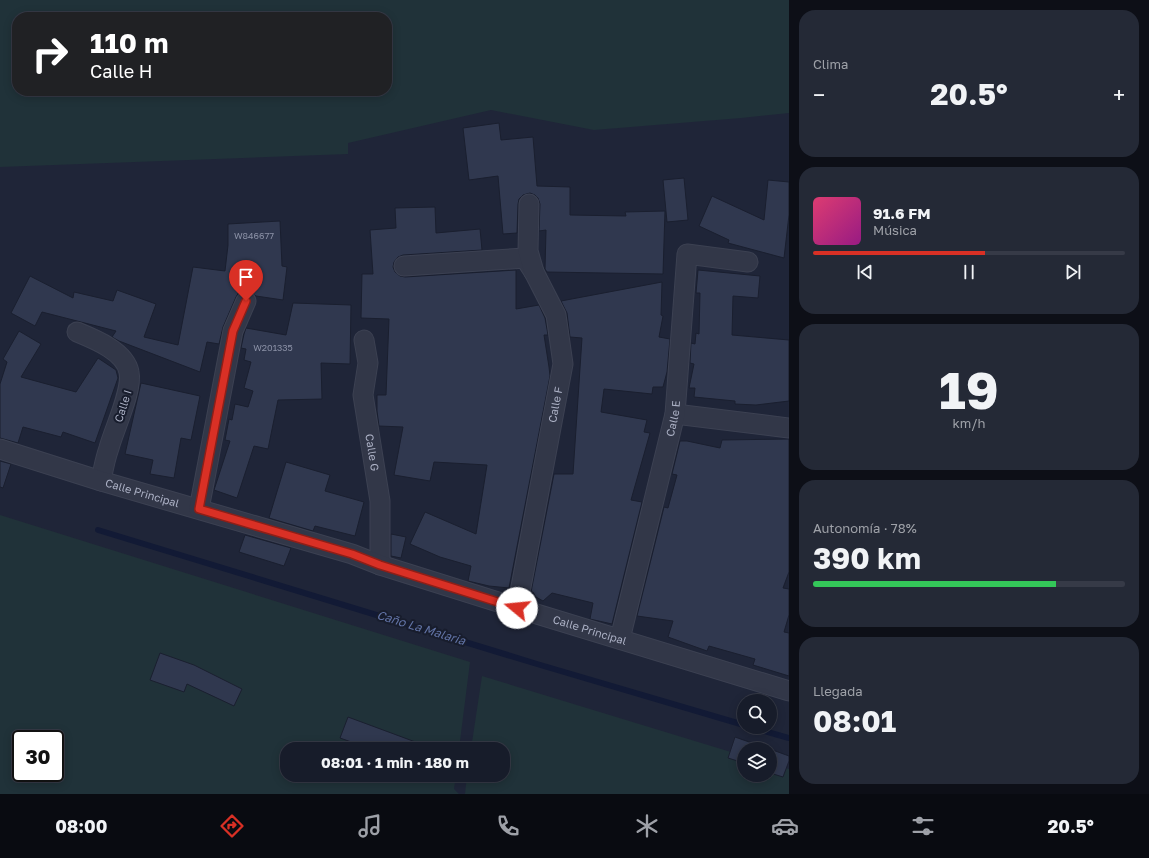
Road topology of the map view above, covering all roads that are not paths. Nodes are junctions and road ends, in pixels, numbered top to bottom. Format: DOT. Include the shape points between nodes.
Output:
graph roads {
  1 [pos="529,204"];
  2 [pos="748,262"];
  3 [pos="404,266"];
  4 [pos="534,272"];
  5 [pos="246,301"];
  6 [pos="77,332"];
  7 [pos="364,340"];
  8 [pos="675,414"];
  9 [pos="789,428"];
  10 [pos="0,449"];
  11 [pos="101,481"];
  12 [pos="199,509"];
  13 [pos="380,565"];
  14 [pos="517,608"];
  15 [pos="620,639"];
  16 [pos="789,691"];
  1 -- 4 [label="street, Calle F" via="528,251"];
  2 -- 8 [label="street, Calle E" via="687,254"];
  3 -- 4 [label="street" via="525,258"];
  4 -- 14 [label="street, Calle F" via="556,315 563,364"];
  5 -- 12 [label="street" via="233,331"];
  6 -- 11 [label="street, Calle I" via="101,342 123,359 129,371 129,386 108,450"];
  7 -- 13 [label="street, Calle G" via="368,363 363,395 380,501"];
  8 -- 9 [label="street"];
  8 -- 15 [label="street, Calle E"];
  10 -- 11 [label="street, Calle Principal"];
  11 -- 12 [label="street, Calle Principal"];
  12 -- 13 [label="street, Calle Principal" via="352,554"];
  13 -- 14 [label="street, Calle Principal"];
  14 -- 15 [label="street, Calle Principal"];
  15 -- 16 [label="street, Calle Principal"];
}
